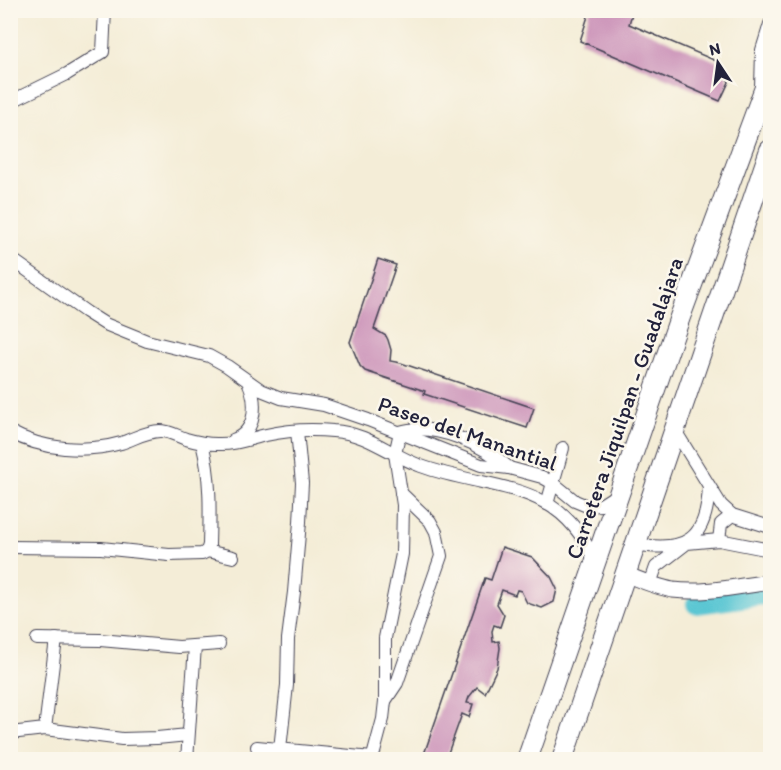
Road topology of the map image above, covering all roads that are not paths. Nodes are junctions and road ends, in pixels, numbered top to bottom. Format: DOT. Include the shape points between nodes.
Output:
graph roads {
  1 [pos="105,10"];
  2 [pos="771,24"];
  3 [pos="771,74"];
  4 [pos="762,100"];
  5 [pos="10,102"];
  6 [pos="771,150"];
  7 [pos="10,258"];
  8 [pos="247,379"];
  9 [pos="674,429"];
  10 [pos="297,431"];
  11 [pos="400,432"];
  12 [pos="11,433"];
  13 [pos="202,443"];
  14 [pos="220,445"];
  15 [pos="563,448"];
  16 [pos="395,454"];
  17 [pos="553,483"];
  18 [pos="709,486"];
  19 [pos="401,493"];
  20 [pos="619,494"];
  21 [pos="547,504"];
  22 [pos="732,515"];
  23 [pos="771,527"];
  24 [pos="719,540"];
  25 [pos="687,543"];
  26 [pos="635,544"];
  27 [pos="10,547"];
  28 [pos="207,550"];
  29 [pos="771,550"];
  30 [pos="233,557"];
  31 [pos="595,562"];
  32 [pos="625,574"];
  33 [pos="771,582"];
  34 [pos="650,584"];
  35 [pos="37,639"];
  36 [pos="56,639"];
  37 [pos="219,644"];
  38 [pos="195,646"];
  39 [pos="385,701"];
  40 [pos="45,729"];
  41 [pos="10,733"];
  42 [pos="188,735"];
  43 [pos="257,747"];
  44 [pos="280,749"];
  45 [pos="187,759"];
  46 [pos="372,759"];
  47 [pos="527,759"];
  48 [pos="562,759"];
  1 -- 5 [label="street" via="103,52"];
  2 -- 4 [label="street" via="761,61"];
  3 -- 4 [label="highway, Carretera Jiquilpan - Guadalajara"];
  4 -- 20 [label="highway, Carretera Jiquilpan - Guadalajara" via="680,317"];
  6 -- 9 [label="highway"];
  7 -- 8 [label="street, Paseo del Manantial" via="105,324 147,341 209,356"];
  8 -- 11 [label="street, Paseo del Manantial" via="281,398 324,405"];
  8 -- 14 [label="street" via="254,394 248,430"];
  9 -- 18 [label="street"];
  9 -- 26 [label="highway"];
  10 -- 14 [label="street, Paseo del Manantial"];
  10 -- 16 [label="street, Paseo del Manantial" via="337,431 361,436"];
  10 -- 44 [label="street" via="306,490 306,535 288,639"];
  11 -- 16 [label="street"];
  11 -- 17 [label="street, Paseo del Manantial" via="481,465 509,468"];
  12 -- 13 [label="street, Paseo del Manantial" via="33,442 85,449 159,431"];
  13 -- 14 [label="street, Paseo del Manantial"];
  13 -- 28 [label="street" via="209,476"];
  15 -- 17 [label="street"];
  16 -- 19 [label="street"];
  16 -- 21 [label="street, Paseo del Manantial" via="437,471 524,491"];
  17 -- 20 [label="street, Paseo del Manantial" via="587,506 601,505"];
  17 -- 21 [label="street"];
  18 -- 22 [label="street"];
  18 -- 25 [label="street" via="706,516"];
  19 -- 39 [label="street" via="402,554 385,638"];
  19 -- 39 [label="street" via="430,521 441,556 397,683"];
  20 -- 31 [label="highway, Carretera Jiquilpan - Guadalajara"];
  21 -- 31 [label="street, Paseo del Manantial" via="582,536"];
  22 -- 23 [label="street"];
  22 -- 24 [label="street" via="721,524"];
  24 -- 25 [label="street"];
  24 -- 29 [label="street"];
  25 -- 26 [label="street" via="656,548"];
  25 -- 34 [label="street" via="656,567"];
  26 -- 32 [label="highway"];
  27 -- 28 [label="street" via="101,548 169,555 202,554"];
  28 -- 30 [label="street"];
  31 -- 47 [label="highway, Carretera Jiquilpan - Guadalajara"];
  32 -- 34 [label="street"];
  32 -- 48 [label="highway"];
  33 -- 34 [label="street" via="687,591"];
  35 -- 36 [label="street"];
  36 -- 38 [label="street"];
  36 -- 40 [label="street"];
  37 -- 38 [label="street"];
  38 -- 42 [label="street"];
  39 -- 46 [label="street"];
  40 -- 41 [label="street"];
  40 -- 42 [label="street" via="122,739"];
  42 -- 45 [label="street"];
  43 -- 44 [label="street"];
  44 -- 46 [label="street"];
}
